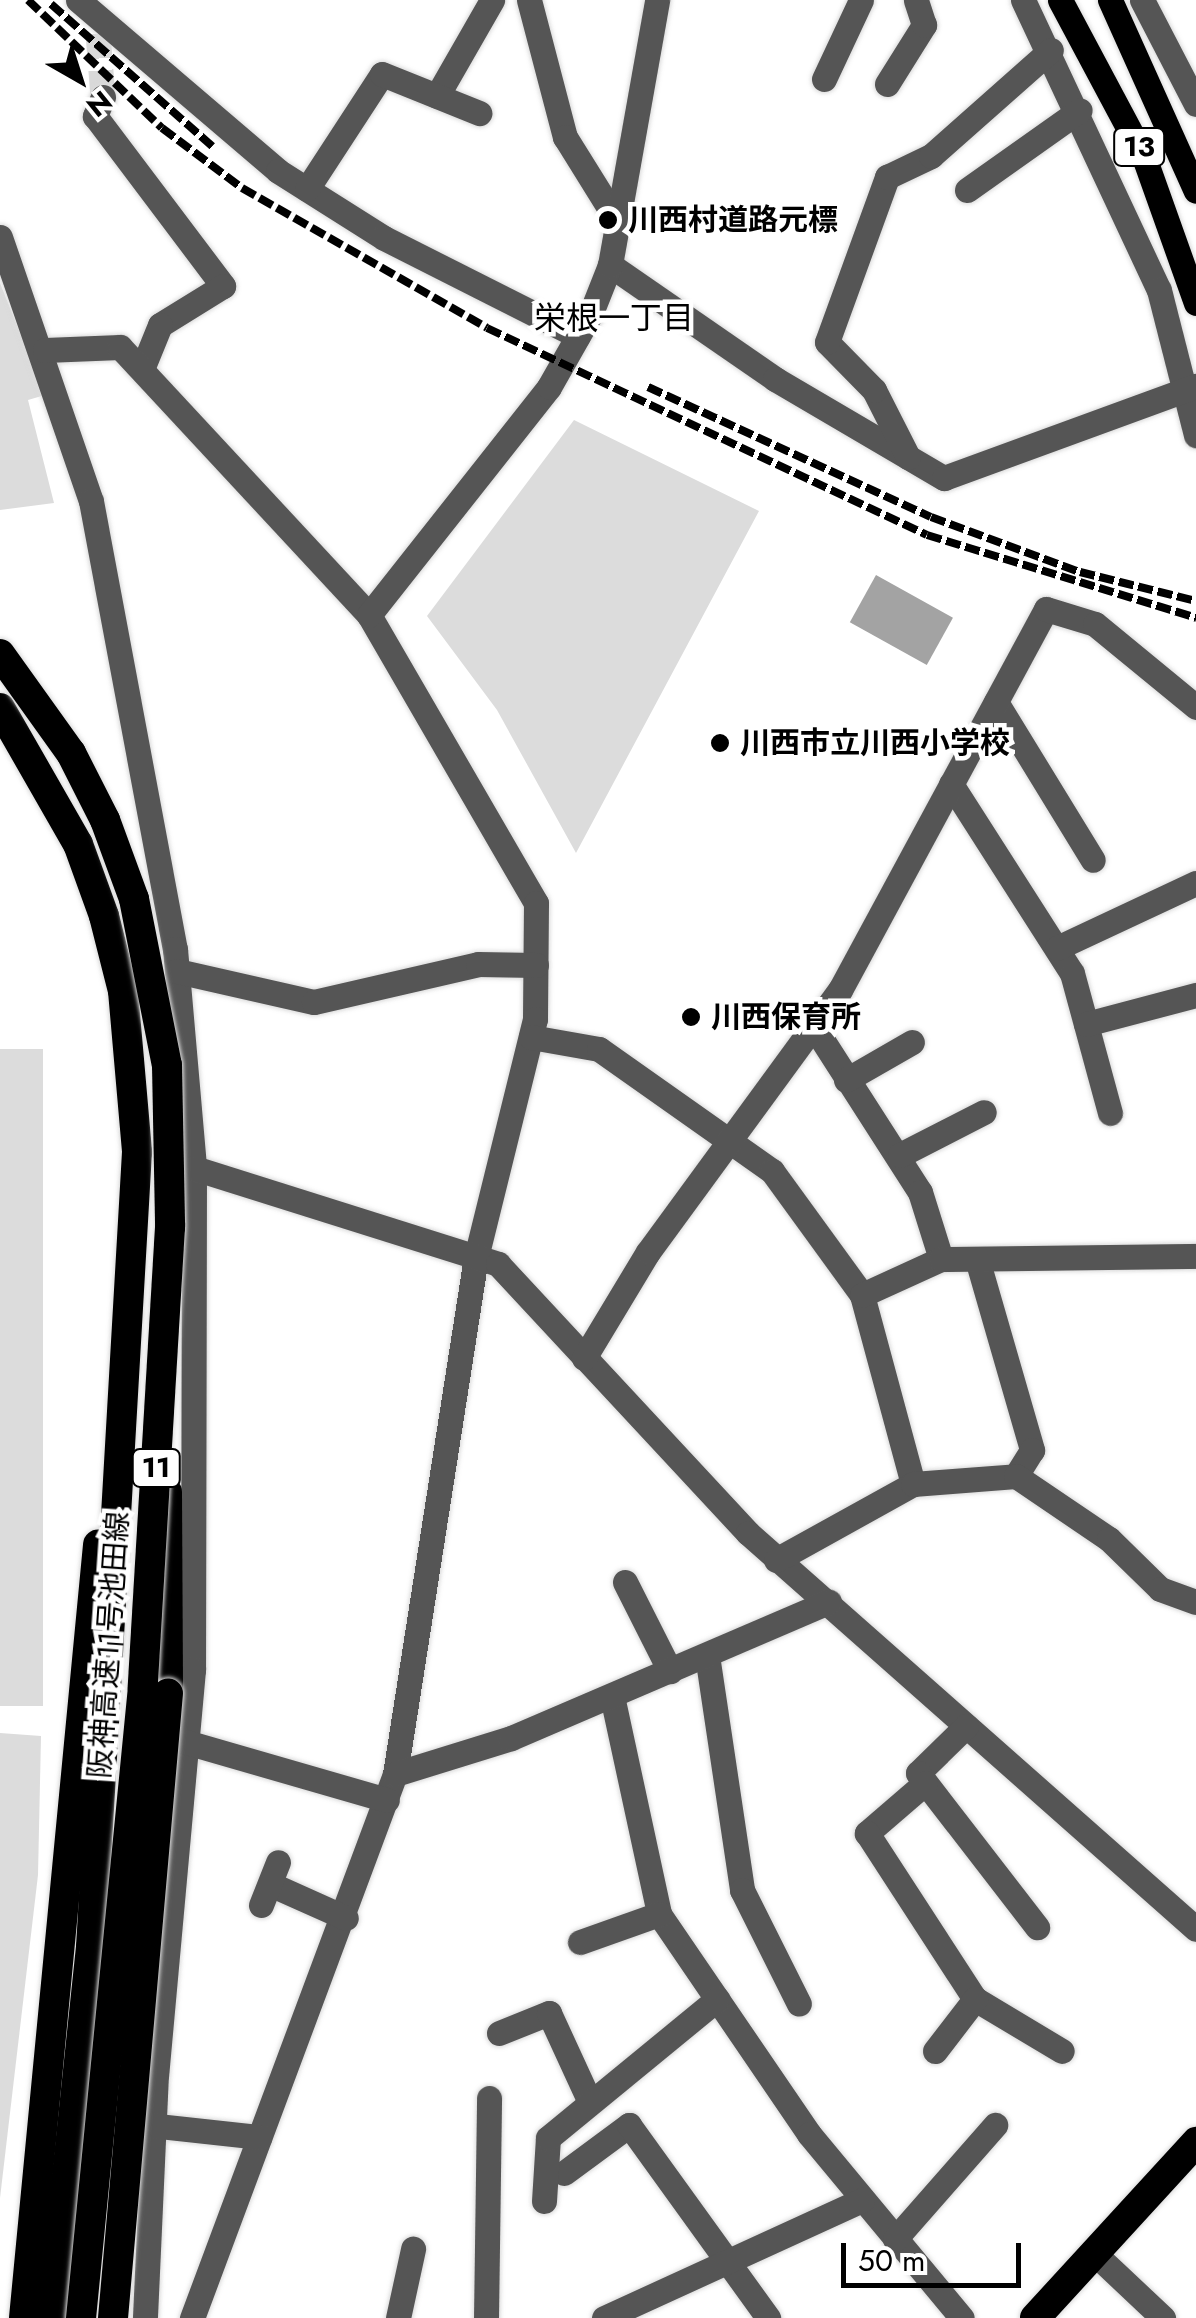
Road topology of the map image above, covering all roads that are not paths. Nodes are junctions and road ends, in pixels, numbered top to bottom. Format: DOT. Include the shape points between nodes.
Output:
graph roads {
  1 [pos="78,0"];
  2 [pos="492,0"];
  3 [pos="529,0"];
  4 [pos="657,0"];
  5 [pos="861,0"];
  6 [pos="916,0"];
  7 [pos="1024,0"];
  8 [pos="1060,0"];
  9 [pos="1110,0"];
  10 [pos="1142,0"];
  11 [pos="1051,50"];
  12 [pos="824,80"];
  13 [pos="887,84"];
  14 [pos="437,96"];
  15 [pos="103,97"];
  16 [pos="1196,104"];
  17 [pos="1080,110"];
  18 [pos="480,113"];
  19 [pos="307,190"];
  20 [pos="966,190"];
  21 [pos="1196,191"];
  22 [pos="616,219"];
  23 [pos="0,237"];
  24 [pos="610,265"];
  25 [pos="1196,303"];
  26 [pos="578,336"];
  27 [pos="45,350"];
  28 [pos="142,370"];
  29 [pos="1189,389"];
  30 [pos="1196,435"];
  31 [pos="908,456"];
  32 [pos="370,615"];
  33 [pos="0,654"];
  34 [pos="996,702"];
  35 [pos="1196,707"];
  36 [pos="0,708"];
  37 [pos="951,784"];
  38 [pos="1093,860"];
  39 [pos="1196,884"];
  40 [pos="1056,948"];
  41 [pos="536,964"];
  42 [pos="177,971"];
  43 [pos="1196,996"];
  44 [pos="1196,1004"];
  45 [pos="1086,1024"];
  46 [pos="814,1026"];
  47 [pos="531,1037"];
  48 [pos="912,1042"];
  49 [pos="846,1080"];
  50 [pos="984,1112"];
  51 [pos="1110,1114"];
  52 [pos="729,1136"];
  53 [pos="137,1152"];
  54 [pos="900,1155"];
  55 [pos="194,1168"];
  56 [pos="476,1256"];
  57 [pos="1196,1256"];
  58 [pos="941,1259"];
  59 [pos="976,1259"];
  60 [pos="862,1294"];
  61 [pos="166,1304"];
  62 [pos="584,1358"];
  63 [pos="1016,1476"];
  64 [pos="914,1484"];
  65 [pos="776,1560"];
  66 [pos="625,1582"];
  67 [pos="828,1602"];
  68 [pos="1196,1602"];
  69 [pos="707,1655"];
  70 [pos="670,1671"];
  71 [pos="612,1696"];
  72 [pos="966,1726"];
  73 [pos="186,1742"];
  74 [pos="395,1774"];
  75 [pos="925,1783"];
  76 [pos="387,1800"];
  77 [pos="270,1884"];
  78 [pos="659,1914"];
  79 [pos="346,1918"];
  80 [pos="1037,1927"];
  81 [pos="1196,1930"];
  82 [pos="580,1942"];
  83 [pos="717,1999"];
  84 [pos="975,1999"];
  85 [pos="800,2004"];
  86 [pos="498,2033"];
  87 [pos="1062,2050"];
  88 [pos="935,2051"];
  89 [pos="490,2098"];
  90 [pos="589,2100"];
  91 [pos="154,2124"];
  92 [pos="995,2125"];
  93 [pos="259,2137"];
  94 [pos="1196,2142"];
  95 [pos="564,2173"];
  96 [pos="862,2200"];
  97 [pos="544,2201"];
  98 [pos="895,2239"];
  99 [pos="412,2248"];
  100 [pos="1094,2254"];
  101 [pos="730,2264"];
  102 [pos="24,2318"];
  103 [pos="52,2318"];
  104 [pos="66,2318"];
  105 [pos="81,2318"];
  106 [pos="113,2318"];
  107 [pos="145,2318"];
  108 [pos="192,2318"];
  109 [pos="398,2318"];
  110 [pos="486,2318"];
  111 [pos="604,2318"];
  112 [pos="768,2318"];
  113 [pos="962,2318"];
  114 [pos="1035,2318"];
  115 [pos="1163,2318"];
  1 -- 19 [label="street" via="98,27 184,100"];
  2 -- 14 [label="street"];
  3 -- 22 [label="street" via="564,136"];
  4 -- 22 [label="street"];
  5 -- 12 [label="street"];
  6 -- 13 [label="street" via="924,24"];
  7 -- 11 [label="street"];
  8 -- 25 [label="main road, 13" via="1144,157"];
  9 -- 21 [label="main road, 13"];
  10 -- 16 [label="street"];
  11 -- 17 [label="street"];
  11 -- 31 [label="street" via="932,156 888,177 828,342 874,390"];
  14 -- 18 [label="street"];
  14 -- 19 [label="street" via="382,74"];
  15 -- 28 [label="street" via="95,116 223,286 160,325"];
  17 -- 20 [label="street"];
  17 -- 29 [label="street" via="1159,290"];
  19 -- 26 [label="street"];
  22 -- 24 [label="street"];
  23 -- 27 [label="street"];
  24 -- 26 [label="street"];
  24 -- 31 [label="street"];
  26 -- 32 [label="street" via="549,388"];
  27 -- 28 [label="street" via="120,347"];
  27 -- 42 [label="street" via="91,501"];
  28 -- 32 [label="street"];
  29 -- 30 [label="street"];
  29 -- 31 [label="street" via="944,478"];
  32 -- 41 [label="street" via="536,903"];
  33 -- 61 [label="highway, 阪神高速11号池田線 / 11, bridge" via="71,753 138,915 167,1065"];
  34 -- 35 [label="street" via="1046,610 1066,609 1137,652"];
  34 -- 37 [label="street"];
  34 -- 38 [label="street"];
  36 -- 53 [label="highway, 阪神高速11号池田線 / 11" via="78,844 104,916 123,990"];
  37 -- 40 [label="street"];
  37 -- 46 [label="street"];
  39 -- 40 [label="street"];
  40 -- 45 [label="street"];
  41 -- 42 [label="street" via="478,964 314,1002"];
  41 -- 47 [label="street"];
  42 -- 55 [label="street"];
  43 -- 44 [label="street"];
  43 -- 45 [label="street"];
  45 -- 51 [label="street"];
  46 -- 49 [label="street"];
  46 -- 52 [label="street"];
  47 -- 52 [label="street" via="598,1049"];
  47 -- 56 [label="street"];
  48 -- 49 [label="street"];
  49 -- 54 [label="street"];
  50 -- 54 [label="street"];
  52 -- 60 [label="street" via="772,1170"];
  52 -- 62 [label="street"];
  53 -- 102 [label="highway"];
  53 -- 103 [label="highway, 阪神高速11号池田線 / 11" via="93,1910"];
  54 -- 58 [label="street"];
  55 -- 56 [label="street"];
  55 -- 73 [label="street" via="198,1454"];
  56 -- 62 [label="street" via="498,1264"];
  56 -- 74 [label="street"];
  57 -- 59 [label="street"];
  58 -- 59 [label="street"];
  58 -- 60 [label="street"];
  59 -- 63 [label="street" via="1032,1450"];
  60 -- 64 [label="street"];
  61 -- 105 [label="highway, 阪神高速11号池田線 / 11, bridge" via="141,1706"];
  61 -- 106 [label="highway, bridge" via="168,1693"];
  62 -- 65 [label="street"];
  63 -- 64 [label="street"];
  63 -- 68 [label="street" via="1109,1539 1160,1589"];
  64 -- 65 [label="street"];
  65 -- 67 [label="street"];
  66 -- 70 [label="street"];
  67 -- 69 [label="street"];
  67 -- 72 [label="street"];
  69 -- 70 [label="street"];
  69 -- 85 [label="street" via="742,1890"];
  70 -- 71 [label="street"];
  71 -- 74 [label="street"];
  71 -- 78 [label="street"];
  72 -- 75 [label="street" via="918,1773"];
  72 -- 81 [label="street"];
  73 -- 76 [label="street"];
  73 -- 91 [label="street"];
  74 -- 76 [label="street"];
  75 -- 80 [label="street"];
  75 -- 84 [label="street" via="867,1833"];
  76 -- 79 [label="street"];
  77 -- 79 [label="street"];
  78 -- 82 [label="street"];
  78 -- 83 [label="street"];
  79 -- 93 [label="street"];
  83 -- 90 [label="street"];
  83 -- 96 [label="street"];
  84 -- 87 [label="street"];
  84 -- 88 [label="street"];
  86 -- 90 [label="street" via="549,2013"];
  89 -- 110 [label="street"];
  90 -- 97 [label="street" via="548,2138"];
  91 -- 93 [label="street"];
  91 -- 104 [label="street" via="102,2123 82,2144"];
  91 -- 107 [label="street"];
  92 -- 98 [label="street"];
  93 -- 108 [label="street"];
  94 -- 100 [label="highway"];
  95 -- 101 [label="street" via="630,2125"];
  96 -- 98 [label="street"];
  96 -- 101 [label="street"];
  98 -- 113 [label="street"];
  99 -- 109 [label="street"];
  100 -- 114 [label="highway"];
  100 -- 115 [label="street"];
  101 -- 111 [label="street"];
  101 -- 112 [label="street"];
}
